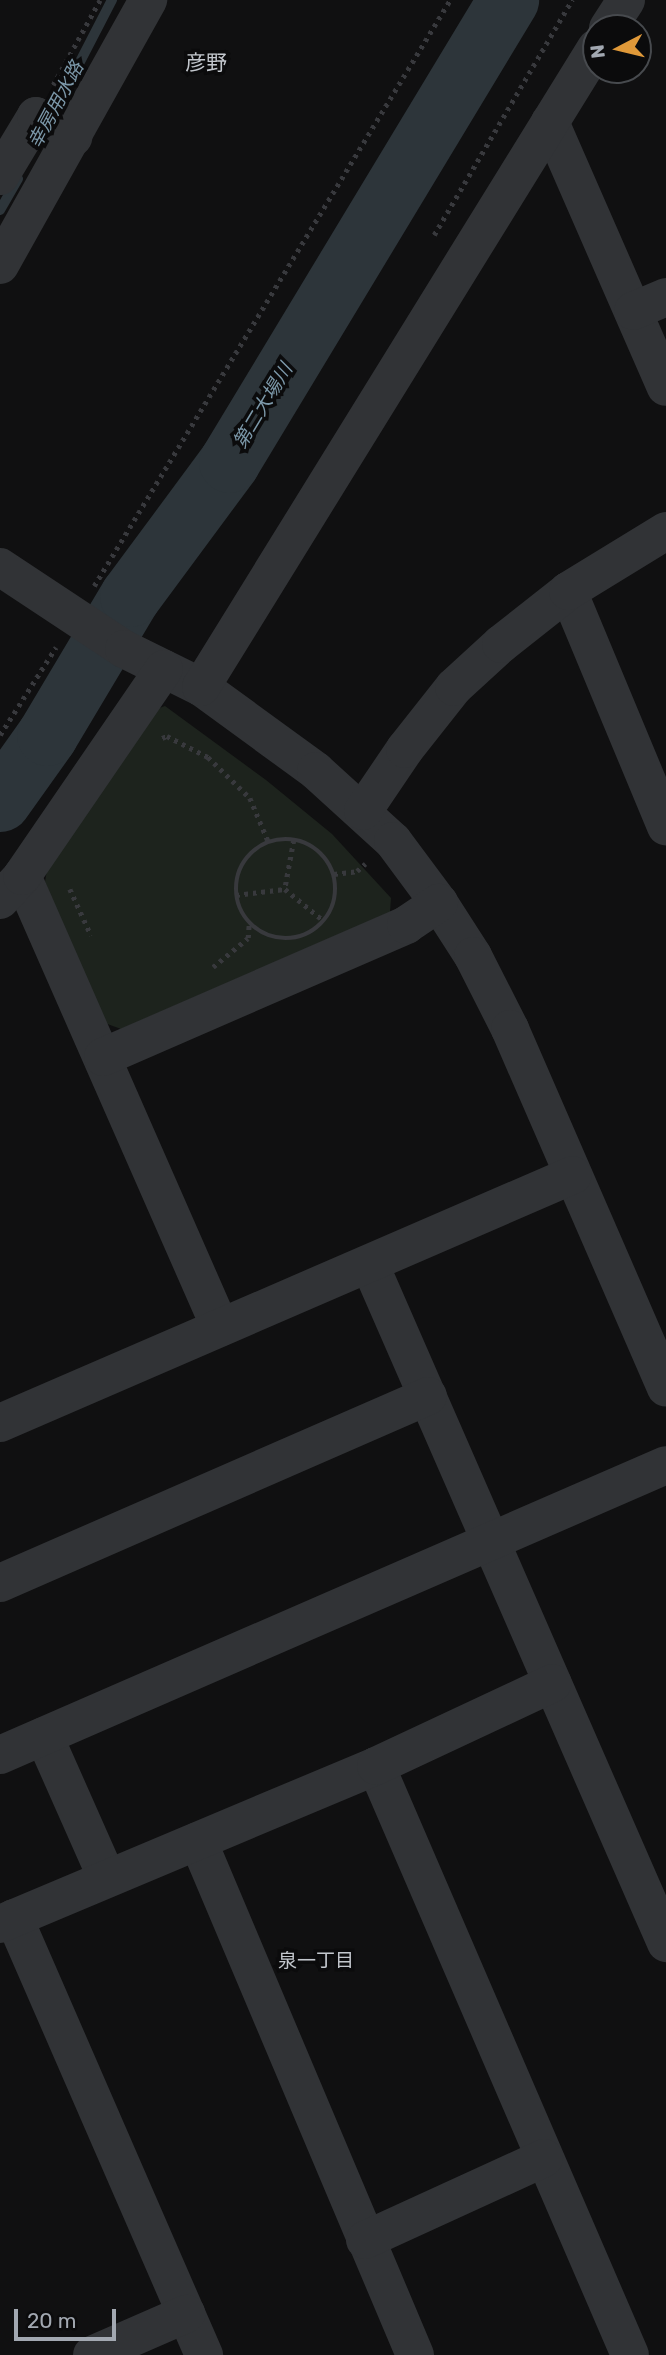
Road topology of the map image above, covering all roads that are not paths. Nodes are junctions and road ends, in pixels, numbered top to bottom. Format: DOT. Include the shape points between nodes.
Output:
graph roads {
  1 [pos="148,0"];
  2 [pos="582,71"];
  3 [pos="550,122"];
  4 [pos="56,127"];
  5 [pos="0,176"];
  6 [pos="0,265"];
  7 [pos="650,304"];
  8 [pos="666,387"];
  9 [pos="666,531"];
  10 [pos="0,567"];
  11 [pos="568,590"];
  12 [pos="164,669"];
  13 [pos="201,687"];
  14 [pos="655,768"];
  15 [pos="363,811"];
  16 [pos="666,826"];
  17 [pos="11,888"];
  18 [pos="439,902"];
  19 [pos="103,1057"];
  20 [pos="573,1175"];
  21 [pos="370,1265"];
  22 [pos="220,1327"];
  23 [pos="666,1387"];
  24 [pos="428,1396"];
  25 [pos="4,1410"];
  26 [pos="666,1465"];
  27 [pos="491,1541"];
  28 [pos="0,1583"];
  29 [pos="553,1683"];
  30 [pos="44,1736"];
  31 [pos="0,1755"];
  32 [pos="376,1766"];
  33 [pos="198,1840"];
  34 [pos="107,1878"];
  35 [pos="7,1921"];
  36 [pos="666,1943"];
  37 [pos="544,2158"];
  38 [pos="365,2240"];
  39 [pos="186,2314"];
  40 [pos="92,2355"];
  41 [pos="204,2355"];
  42 [pos="415,2355"];
  43 [pos="630,2355"];
  1 -- 4 [label="street"];
  2 -- 3 [label="street"];
  3 -- 7 [label="street"];
  3 -- 13 [label="street"];
  4 -- 5 [label="street"];
  4 -- 6 [label="street"];
  7 -- 8 [label="street"];
  9 -- 11 [label="street"];
  10 -- 12 [label="street" via="124,649"];
  11 -- 14 [label="street"];
  11 -- 15 [label="street" via="454,687"];
  12 -- 13 [label="street"];
  12 -- 17 [label="street"];
  13 -- 15 [label="street"];
  14 -- 16 [label="street"];
  15 -- 18 [label="street" via="393,841"];
  17 -- 19 [label="street"];
  18 -- 19 [label="street" via="406,925"];
  18 -- 20 [label="street" via="498,1005"];
  19 -- 22 [label="street"];
  20 -- 21 [label="street"];
  20 -- 23 [label="street"];
  21 -- 22 [label="street"];
  21 -- 24 [label="street"];
  22 -- 25 [label="street"];
  24 -- 27 [label="street"];
  24 -- 28 [label="street"];
  26 -- 27 [label="street"];
  27 -- 29 [label="street"];
  27 -- 30 [label="street"];
  29 -- 32 [label="street"];
  29 -- 36 [label="street"];
  30 -- 31 [label="street"];
  30 -- 34 [label="street"];
  32 -- 33 [label="street"];
  32 -- 37 [label="street"];
  33 -- 34 [label="street"];
  33 -- 38 [label="street"];
  34 -- 35 [label="street"];
  35 -- 39 [label="street"];
  37 -- 38 [label="street"];
  37 -- 43 [label="street"];
  38 -- 42 [label="street"];
  39 -- 40 [label="street"];
  39 -- 41 [label="street"];
}
